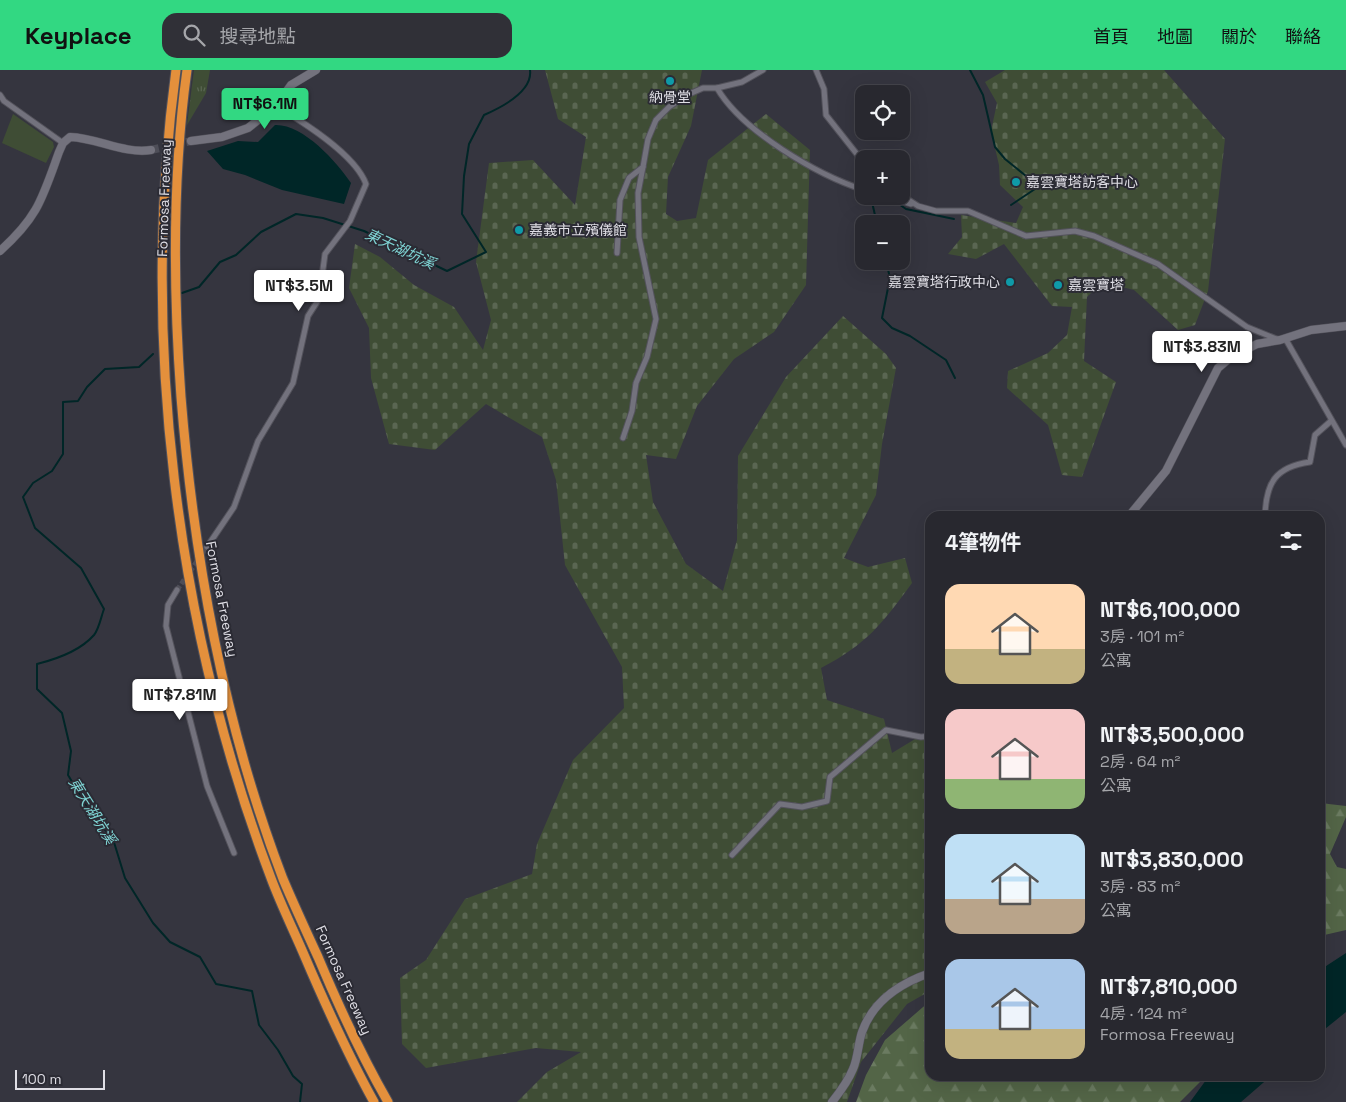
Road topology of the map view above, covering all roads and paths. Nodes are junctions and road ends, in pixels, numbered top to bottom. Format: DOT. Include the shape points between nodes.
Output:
graph roads {
  1 [pos="176,70"];
  2 [pos="187,70"];
  3 [pos="316,70"];
  4 [pos="763,70"];
  5 [pos="816,70"];
  6 [pos="717,88"];
  7 [pos="0,95"];
  8 [pos="276,106"];
  9 [pos="191,141"];
  10 [pos="63,143"];
  11 [pos="151,150"];
  12 [pos="855,151"];
  13 [pos="642,167"];
  14 [pos="855,186"];
  15 [pos="910,201"];
  16 [pos="910,204"];
  17 [pos="918,206"];
  18 [pos="0,251"];
  19 [pos="617,253"];
  20 [pos="1346,326"];
  21 [pos="1282,339"];
  22 [pos="1331,420"];
  23 [pos="623,438"];
  24 [pos="1346,445"];
  25 [pos="1133,511"];
  26 [pos="1265,511"];
  27 [pos="207,547"];
  28 [pos="177,590"];
  29 [pos="925,736"];
  30 [pos="234,853"];
  31 [pos="732,855"];
  32 [pos="925,975"];
  33 [pos="374,1102"];
  34 [pos="388,1102"];
  35 [pos="832,1102"];
  1 -- 33 [label="highway, Formosa Freeway" via="166,162 163,344 172,459 186,557 205,656 271,878 334,1023"];
  2 -- 34 [label="highway, Formosa Freeway" via="177,179 177,343 186,466 216,653 248,770 283,878 344,1019"];
  3 -- 8 [label="street" via="291,85"];
  4 -- 6 [label="street" via="742,82"];
  5 -- 12 [label="street" via="824,89 826,115"];
  6 -- 13 [label="street" via="703,88 687,94 656,120"];
  6 -- 14 [label="street" via="725,102 795,158"];
  7 -- 10 [label="street" via="4,102"];
  8 -- 9 [label="street" via="248,128 222,137"];
  8 -- 27 [label="street" via="312,128 353,162 366,184 350,222 325,254 319,299 308,316 293,383 258,441 234,507"];
  10 -- 11 [label="street" via="70,137 137,152"];
  10 -- 18 [label="street" via="36,212"];
  13 -- 19 [label="street" via="629,178 620,200"];
  13 -- 23 [label="street" via="638,194 639,237 656,319"];
  15 -- 17 [label="street"];
  16 -- 17 [label="street"];
  17 -- 21 [label="street" via="936,211 968,211 1026,236 1075,232 1094,236 1158,264 1247,327"];
  20 -- 21 [label="street" via="1311,330"];
  21 -- 22 [label="street"];
  21 -- 25 [label="street" via="1257,344 1231,357 1218,368 1166,472"];
  22 -- 24 [label="street"];
  22 -- 26 [label="street" via="1315,435 1310,462 1284,469 1275,478 1267,490"];
  28 -- 30 [label="street" via="168,605 166,626 207,786"];
  29 -- 31 [label="street" via="886,730 830,776 826,801 802,807 780,804"];
  32 -- 35 [label="street" via="895,989 875,1011 862,1031 854,1069"];
}
